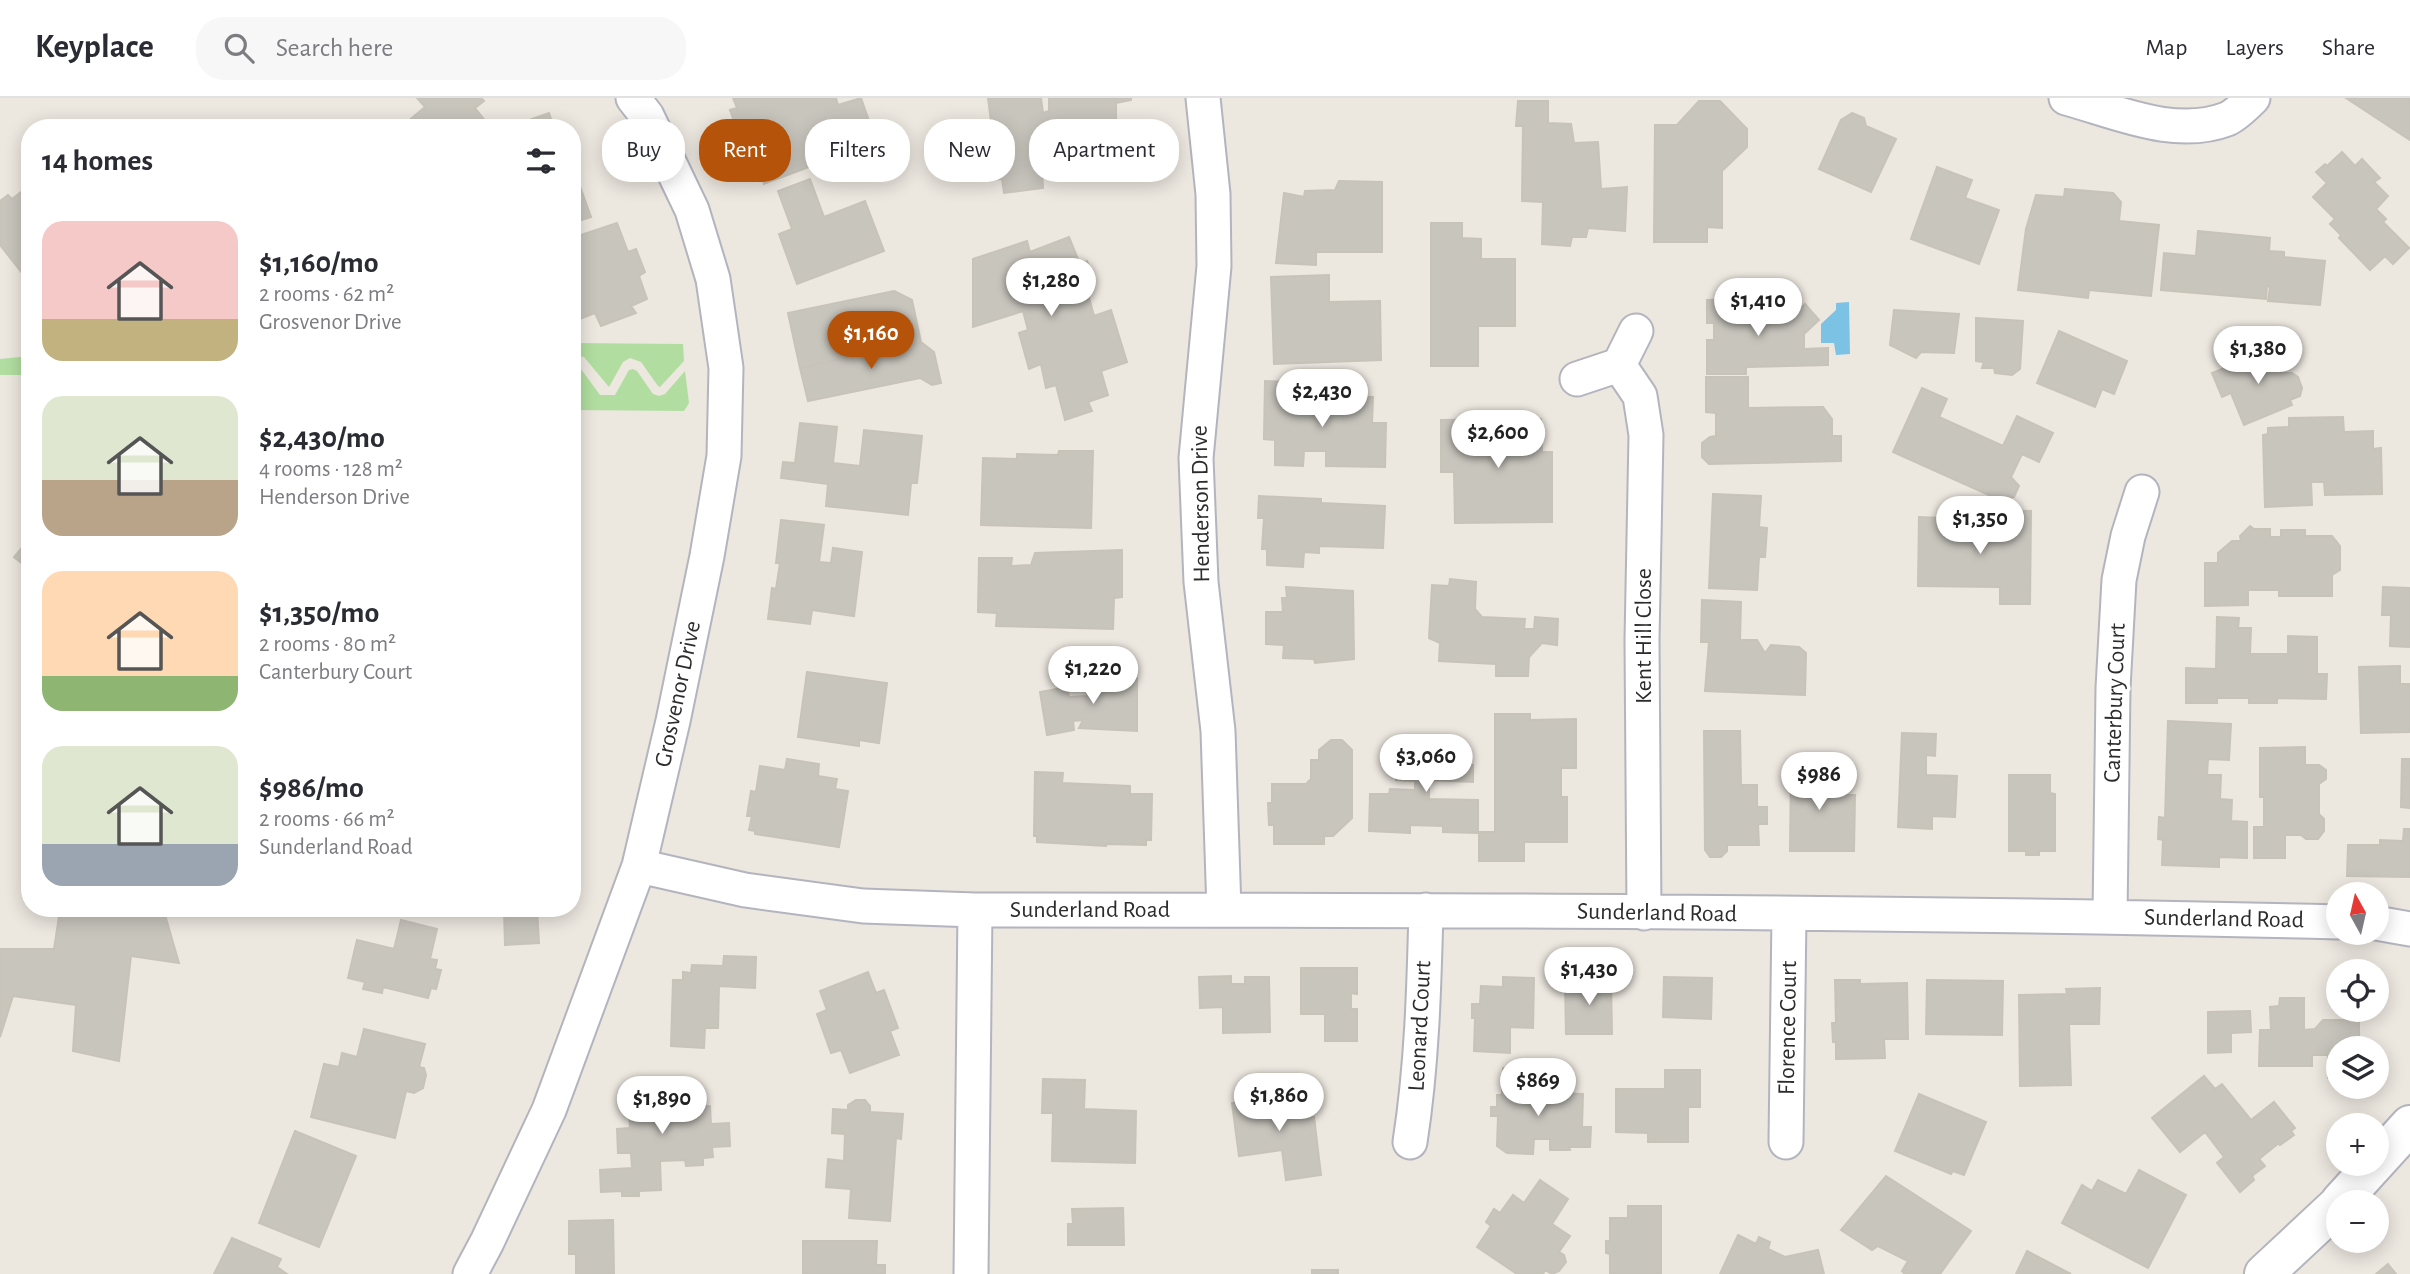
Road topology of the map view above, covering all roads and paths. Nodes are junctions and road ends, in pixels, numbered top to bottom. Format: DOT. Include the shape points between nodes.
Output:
graph roads {
  1 [pos="633,98"];
  2 [pos="1203,98"];
  3 [pos="2066,98"];
  4 [pos="2253,98"];
  5 [pos="1636,331"];
  6 [pos="1619,365"];
  7 [pos="1577,379"];
  8 [pos="2142,492"];
  9 [pos="639,866"];
  10 [pos="975,910"];
  11 [pos="1224,910"];
  12 [pos="1426,910"];
  13 [pos="1644,913"];
  14 [pos="1789,915"];
  15 [pos="2110,917"];
  16 [pos="2410,921"];
  17 [pos="2326,922"];
  18 [pos="2389,922"];
  19 [pos="2389,925"];
  20 [pos="2410,929"];
  21 [pos="2410,1125"];
  22 [pos="1410,1142"];
  23 [pos="1786,1142"];
  24 [pos="2410,1148"];
  25 [pos="2352,1190"];
  26 [pos="2357,1190"];
  27 [pos="2326,1216"];
  28 [pos="470,1274"];
  29 [pos="971,1274"];
  30 [pos="2264,1274"];
  1 -- 9 [label="street, Grosvenor Drive" via="647,116 692,210 713,279 726,368 724,456 707,556"];
  2 -- 11 [label="street, Henderson Drive" via="1213,182 1214,266 1196,458 1201,582 1218,731"];
  3 -- 4 [label="street" via="2166,125 2194,127 2230,118"];
  5 -- 6 [label="street"];
  6 -- 7 [label="street"];
  6 -- 13 [label="street, Kent Hill Close" via="1640,396 1646,435"];
  8 -- 15 [label="street, Canterbury Court" via="2119,580"];
  9 -- 10 [label="street, Sunderland Road" via="745,890 863,906"];
  9 -- 28 [label="street, Grosvenor Drive" via="549,1110"];
  10 -- 11 [label="street, Sunderland Road"];
  10 -- 29 [label="street, Sunderland Road"];
  11 -- 12 [label="street, Sunderland Road"];
  12 -- 13 [label="street, Sunderland Road"];
  12 -- 22 [label="street, Leonard Court" via="1421,1045"];
  13 -- 14 [label="street, Sunderland Road"];
  14 -- 15 [label="street, Sunderland Road"];
  14 -- 23 [label="street, Florence Court"];
  15 -- 17 [label="street, Sunderland Road"];
  16 -- 18 [label="street"];
  19 -- 20 [label="street"];
  21 -- 25 [label="street"];
  24 -- 26 [label="street"];
  27 -- 30 [label="street"];
}
